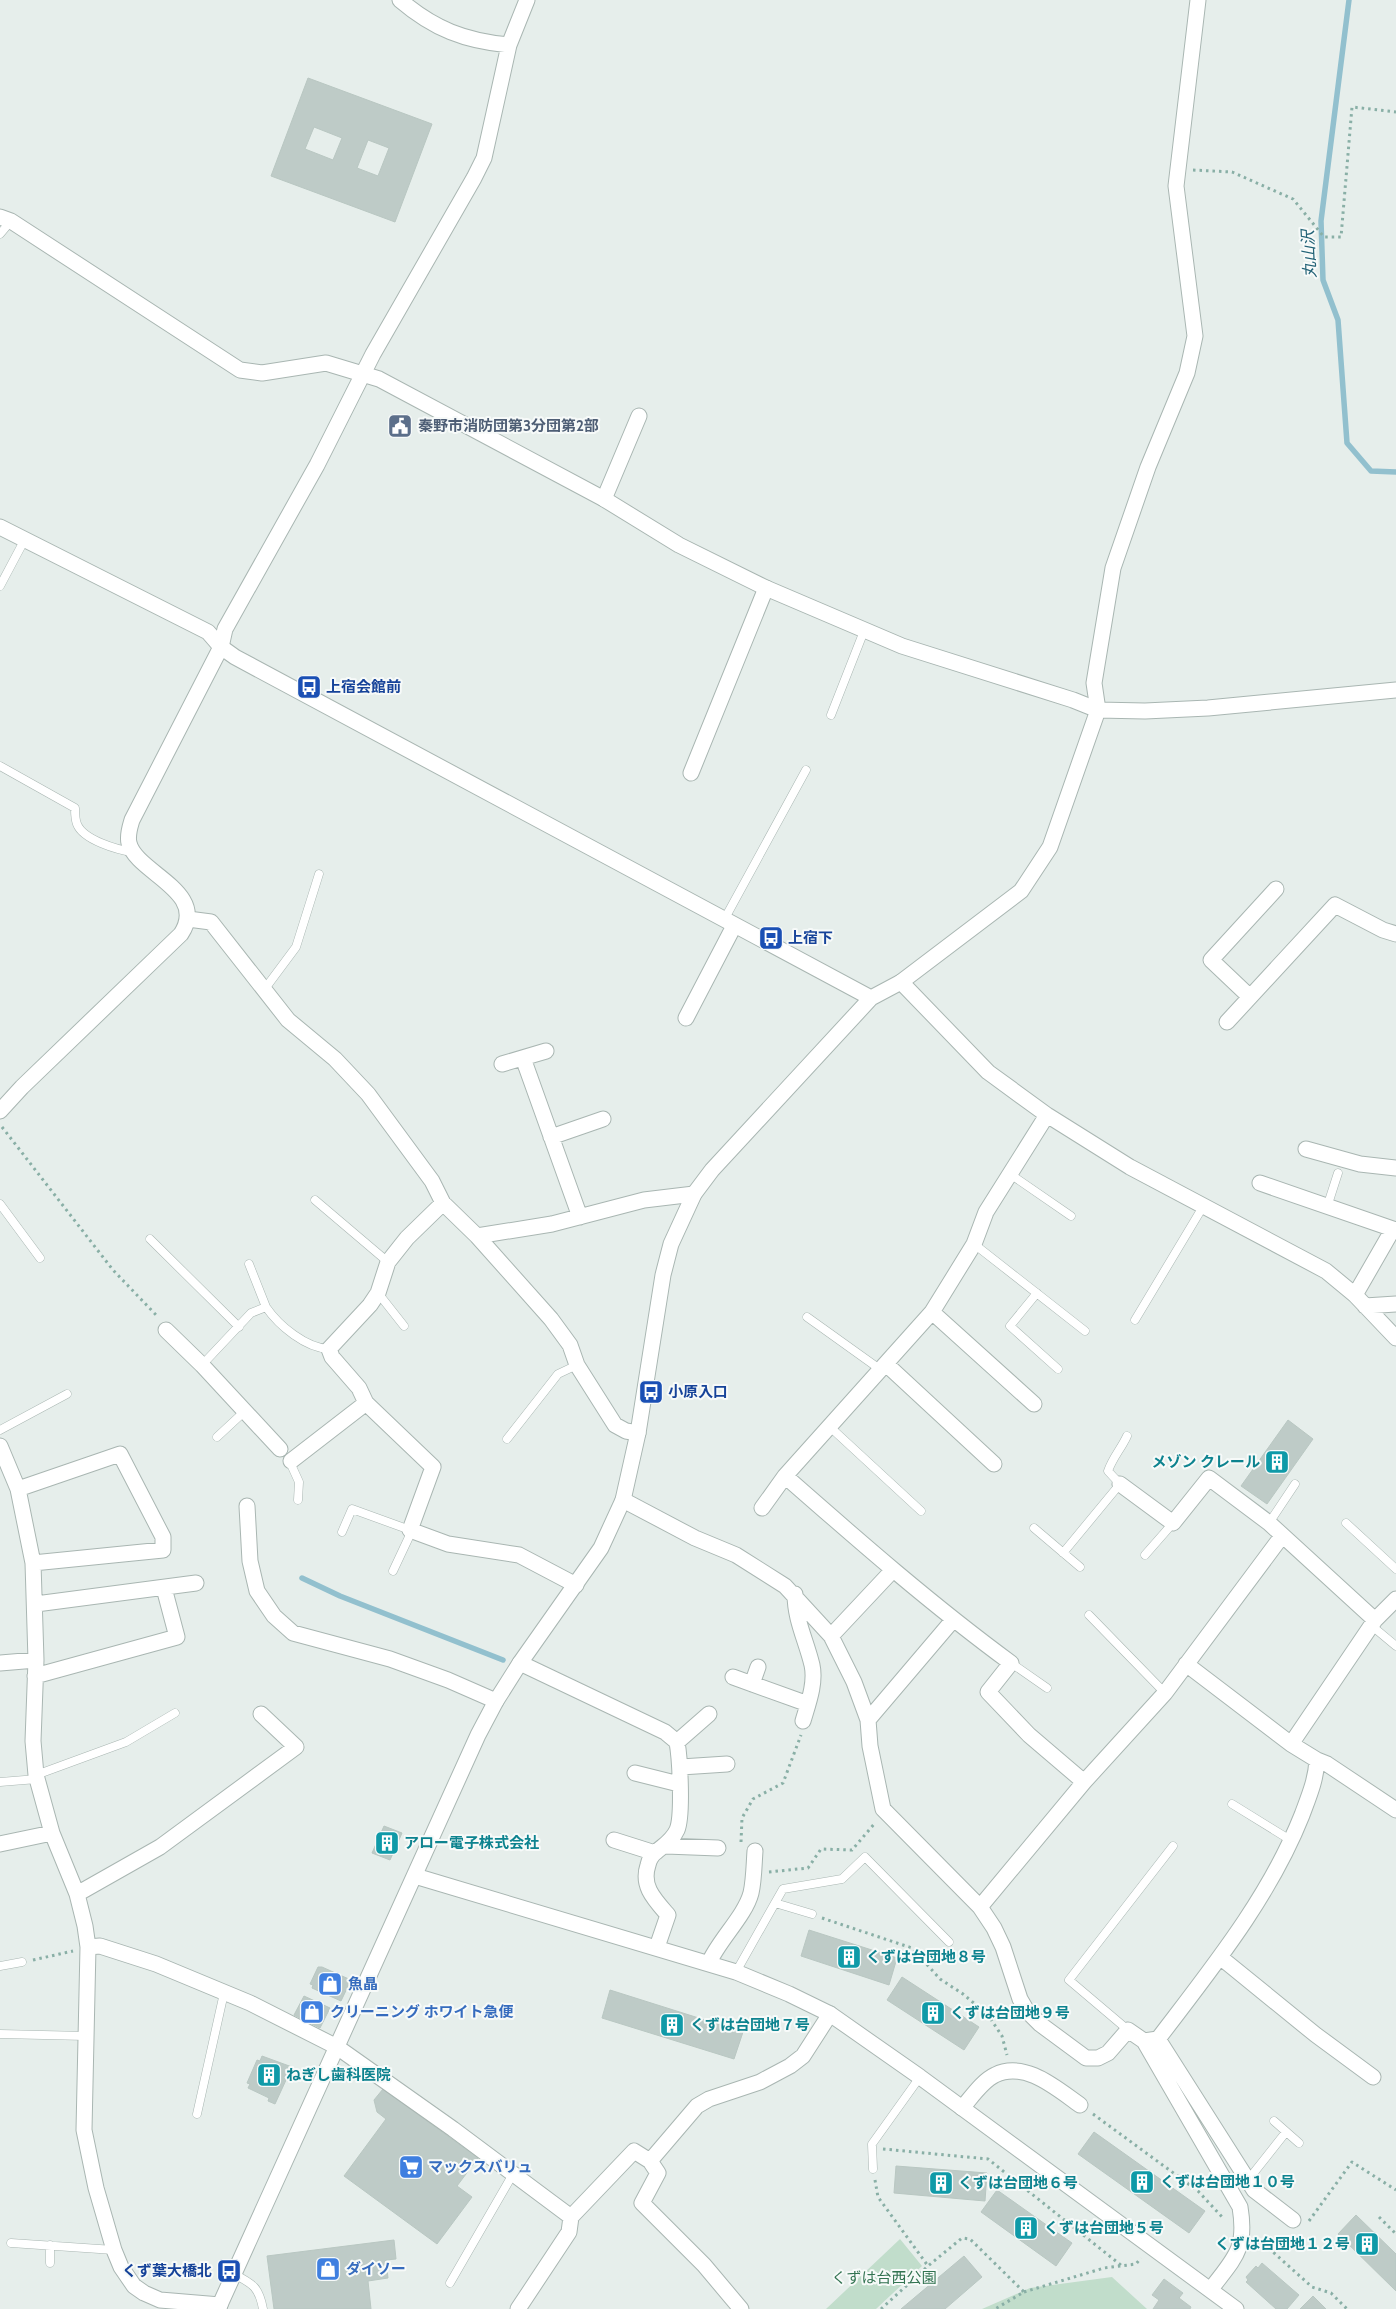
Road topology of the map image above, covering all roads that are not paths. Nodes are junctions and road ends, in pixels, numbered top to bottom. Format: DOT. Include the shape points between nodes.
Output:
graph roads {
  1 [pos="400,0"];
  2 [pos="527,0"];
  3 [pos="1198,0"];
  4 [pos="509,44"];
  5 [pos="6,219"];
  6 [pos="0,234"];
  7 [pos="362,373"];
  8 [pos="639,416"];
  9 [pos="604,499"];
  10 [pos="0,527"];
  11 [pos="24,539"];
  12 [pos="0,586"];
  13 [pos="766,588"];
  14 [pos="864,631"];
  15 [pos="222,647"];
  16 [pos="1396,690"];
  17 [pos="1098,710"];
  18 [pos="831,715"];
  19 [pos="0,766"];
  20 [pos="806,770"];
  21 [pos="691,773"];
  22 [pos="134,852"];
  23 [pos="319,874"];
  24 [pos="1276,889"];
  25 [pos="188,919"];
  26 [pos="729,923"];
  27 [pos="1396,934"];
  28 [pos="902,982"];
  29 [pos="264,990"];
  30 [pos="1250,997"];
  31 [pos="871,998"];
  32 [pos="686,1018"];
  33 [pos="1227,1022"];
  34 [pos="546,1051"];
  35 [pos="523,1058"];
  36 [pos="502,1064"];
  37 [pos="0,1112"];
  38 [pos="1047,1115"];
  39 [pos="603,1119"];
  40 [pos="551,1137"];
  41 [pos="1306,1149"];
  42 [pos="1396,1168"];
  43 [pos="1338,1173"];
  44 [pos="1010,1174"];
  45 [pos="1260,1183"];
  46 [pos="694,1194"];
  47 [pos="316,1200"];
  48 [pos="443,1203"];
  49 [pos="0,1204"];
  50 [pos="1204,1205"];
  51 [pos="1327,1207"];
  52 [pos="1071,1216"];
  53 [pos="580,1217"];
  54 [pos="476,1236"];
  55 [pos="150,1239"];
  56 [pos="974,1244"];
  57 [pos="40,1258"];
  58 [pos="388,1262"];
  59 [pos="249,1264"];
  60 [pos="378,1293"];
  61 [pos="1037,1293"];
  62 [pos="1360,1301"];
  63 [pos="1396,1304"];
  64 [pos="266,1307"];
  65 [pos="932,1312"];
  66 [pos="807,1317"];
  67 [pos="1135,1320"];
  68 [pos="404,1326"];
  69 [pos="239,1327"];
  70 [pos="166,1330"];
  71 [pos="1085,1331"];
  72 [pos="1396,1338"];
  73 [pos="329,1349"];
  74 [pos="202,1364"];
  75 [pos="577,1365"];
  76 [pos="884,1367"];
  77 [pos="1058,1369"];
  78 [pos="68,1394"];
  79 [pos="366,1403"];
  80 [pos="1034,1404"];
  81 [pos="245,1410"];
  82 [pos="830,1427"];
  83 [pos="0,1430"];
  84 [pos="638,1433"];
  85 [pos="1128,1436"];
  86 [pos="217,1437"];
  87 [pos="507,1439"];
  88 [pos="0,1446"];
  89 [pos="280,1448"];
  90 [pos="291,1461"];
  91 [pos="994,1464"];
  92 [pos="785,1476"];
  93 [pos="1120,1484"];
  94 [pos="1295,1484"];
  95 [pos="18,1489"];
  96 [pos="298,1500"];
  97 [pos="623,1500"];
  98 [pos="248,1506"];
  99 [pos="762,1508"];
  100 [pos="922,1511"];
  101 [pos="1173,1523"];
  102 [pos="1268,1523"];
  103 [pos="1346,1523"];
  104 [pos="1034,1528"];
  105 [pos="410,1530"];
  106 [pos="342,1532"];
  107 [pos="1282,1536"];
  108 [pos="1063,1553"];
  109 [pos="1145,1555"];
  110 [pos="33,1563"];
  111 [pos="1080,1567"];
  112 [pos="1396,1569"];
  113 [pos="393,1571"];
  114 [pos="892,1571"];
  115 [pos="196,1583"];
  116 [pos="576,1585"];
  117 [pos="164,1588"];
  118 [pos="794,1594"];
  119 [pos="1396,1599"];
  120 [pos="36,1604"];
  121 [pos="1089,1615"];
  122 [pos="952,1620"];
  123 [pos="1374,1623"];
  124 [pos="831,1636"];
  125 [pos="1396,1646"];
  126 [pos="36,1660"];
  127 [pos="0,1662"];
  128 [pos="520,1663"];
  129 [pos="1011,1663"];
  130 [pos="1186,1664"];
  131 [pos="758,1667"];
  132 [pos="35,1676"];
  133 [pos="733,1677"];
  134 [pos="752,1684"];
  135 [pos="1047,1688"];
  136 [pos="1165,1693"];
  137 [pos="496,1701"];
  138 [pos="808,1704"];
  139 [pos="175,1713"];
  140 [pos="261,1714"];
  141 [pos="709,1714"];
  142 [pos="868,1720"];
  143 [pos="803,1721"];
  144 [pos="677,1742"];
  145 [pos="1290,1744"];
  146 [pos="1317,1760"];
  147 [pos="727,1764"];
  148 [pos="681,1767"];
  149 [pos="635,1773"];
  150 [pos="36,1777"];
  151 [pos="0,1782"];
  152 [pos="1084,1782"];
  153 [pos="678,1784"];
  154 [pos="1232,1804"];
  155 [pos="1396,1810"];
  156 [pos="52,1833"];
  157 [pos="614,1840"];
  158 [pos="1292,1841"];
  159 [pos="0,1844"];
  160 [pos="1173,1846"];
  161 [pos="718,1848"];
  162 [pos="660,1849"];
  163 [pos="754,1861"];
  164 [pos="415,1876"];
  165 [pos="77,1894"];
  166 [pos="775,1903"];
  167 [pos="980,1907"];
  168 [pos="812,1914"];
  169 [pos="949,1942"];
  170 [pos="88,1947"];
  171 [pos="657,1947"];
  172 [pos="1220,1957"];
  173 [pos="22,1962"];
  174 [pos="709,1963"];
  175 [pos="0,1966"];
  176 [pos="736,1972"];
  177 [pos="224,1993"];
  178 [pos="830,2014"];
  179 [pos="1128,2030"];
  180 [pos="0,2034"];
  181 [pos="86,2036"];
  182 [pos="1151,2040"];
  183 [pos="337,2047"];
  184 [pos="920,2077"];
  185 [pos="1373,2077"];
  186 [pos="1080,2105"];
  187 [pos="962,2108"];
  188 [pos="197,2114"];
  189 [pos="1274,2121"];
  190 [pos="1286,2132"];
  191 [pos="1299,2143"];
  192 [pos="650,2161"];
  193 [pos="873,2169"];
  194 [pos="513,2174"];
  195 [pos="1248,2180"];
  196 [pos="571,2217"];
  197 [pos="1293,2220"];
  198 [pos="11,2242"];
  199 [pos="50,2245"];
  200 [pos="114,2250"];
  201 [pos="50,2263"];
  202 [pos="234,2274"];
  203 [pos="450,2283"];
  204 [pos="1211,2290"];
  205 [pos="158,2304"];
  206 [pos="219,2307"];
  207 [pos="263,2309"];
  208 [pos="518,2309"];
  209 [pos="741,2309"];
  210 [pos="1236,2309"];
  1 -- 4 [label="street" via="426,20 455,35 481,42"];
  2 -- 4 [label="street"];
  3 -- 17 [label="street" via="1176,168 1195,336 1187,373 1148,467 1113,568 1094,683"];
  4 -- 7 [label="street" via="484,158"];
  5 -- 6 [label="lane"];
  5 -- 7 [label="street" via="240,370 262,373 326,363"];
  7 -- 9 [label="street" via="379,379"];
  7 -- 15 [label="street" via="316,465 226,629"];
  8 -- 9 [label="street"];
  9 -- 13 [label="street" via="679,545"];
  10 -- 11 [label="street"];
  11 -- 12 [label="lane"];
  11 -- 15 [label="street" via="208,632"];
  13 -- 14 [label="street"];
  13 -- 21 [label="street"];
  14 -- 17 [label="street"];
  14 -- 18 [label="lane"];
  15 -- 22 [label="street" via="132,820 128,835"];
  15 -- 26 [label="street" via="235,657"];
  16 -- 17 [label="street" via="1208,708"];
  17 -- 28 [label="street" via="1050,846 1021,891"];
  19 -- 22 [label="lane" via="75,808 77,825 85,834 114,849"];
  20 -- 26 [label="lane"];
  22 -- 25 [label="street" via="181,898"];
  23 -- 29 [label="lane" via="296,947"];
  24 -- 30 [label="street" via="1211,960"];
  25 -- 29 [label="street" via="211,922"];
  25 -- 37 [label="street" via="181,934"];
  26 -- 31 [label="street"];
  26 -- 32 [label="street"];
  27 -- 30 [label="street" via="1334,905"];
  28 -- 31 [label="street"];
  28 -- 38 [label="street" via="988,1072"];
  29 -- 48 [label="street" via="288,1020 335,1059 368,1094 432,1181"];
  30 -- 33 [label="street"];
  31 -- 46 [label="street" via="712,1170"];
  34 -- 35 [label="street"];
  35 -- 36 [label="street"];
  35 -- 40 [label="street"];
  38 -- 44 [label="street"];
  38 -- 50 [label="street" via="1130,1167"];
  39 -- 40 [label="street"];
  40 -- 53 [label="street"];
  41 -- 42 [label="street" via="1360,1164"];
  43 -- 51 [label="lane"];
  44 -- 52 [label="lane"];
  44 -- 56 [label="street" via="986,1212"];
  45 -- 51 [label="street"];
  46 -- 53 [label="street" via="644,1200"];
  46 -- 84 [label="street" via="671,1244 663,1275"];
  47 -- 58 [label="lane"];
  48 -- 54 [label="street"];
  48 -- 58 [label="street"];
  49 -- 57 [label="lane"];
  50 -- 62 [label="street" via="1326,1271"];
  50 -- 67 [label="lane"];
  51 -- 62 [label="street" via="1393,1229"];
  53 -- 54 [label="street"];
  54 -- 75 [label="street" via="551,1319 570,1345"];
  55 -- 69 [label="lane"];
  56 -- 61 [label="lane"];
  56 -- 65 [label="street"];
  58 -- 60 [label="street"];
  59 -- 64 [label="lane"];
  60 -- 68 [label="lane"];
  60 -- 73 [label="street"];
  61 -- 71 [label="lane"];
  61 -- 77 [label="lane" via="1010,1326"];
  62 -- 63 [label="street"];
  62 -- 72 [label="street"];
  64 -- 69 [label="lane" via="250,1313"];
  64 -- 73 [label="lane" via="293,1333 318,1348"];
  65 -- 76 [label="street"];
  65 -- 80 [label="street"];
  66 -- 76 [label="lane"];
  69 -- 74 [label="lane"];
  70 -- 74 [label="street"];
  73 -- 79 [label="street" via="360,1388"];
  74 -- 81 [label="street"];
  75 -- 84 [label="street" via="615,1425"];
  75 -- 87 [label="lane" via="558,1374"];
  76 -- 82 [label="street"];
  76 -- 91 [label="street"];
  78 -- 83 [label="lane"];
  79 -- 90 [label="street"];
  79 -- 105 [label="street" via="432,1467"];
  81 -- 86 [label="lane"];
  81 -- 89 [label="street"];
  82 -- 92 [label="street"];
  82 -- 100 [label="lane"];
  84 -- 97 [label="street"];
  85 -- 93 [label="lane" via="1113,1457 1108,1471"];
  88 -- 95 [label="street"];
  89 -- 90 [label="lane"];
  90 -- 96 [label="lane" via="298,1482"];
  92 -- 99 [label="street"];
  92 -- 114 [label="street"];
  93 -- 101 [label="street"];
  93 -- 108 [label="lane"];
  94 -- 102 [label="lane"];
  95 -- 110 [label="street"];
  95 -- 110 [label="street" via="120,1454 163,1538 163,1550"];
  97 -- 116 [label="street" via="601,1548"];
  97 -- 118 [label="street" via="695,1538 736,1555"];
  98 -- 137 [label="street" via="250,1561 257,1591 274,1616 293,1634 390,1659"];
  101 -- 102 [label="street" via="1209,1478"];
  101 -- 109 [label="lane"];
  102 -- 107 [label="street"];
  103 -- 112 [label="lane"];
  104 -- 108 [label="lane"];
  105 -- 106 [label="lane" via="352,1509"];
  105 -- 113 [label="lane"];
  105 -- 116 [label="street" via="448,1544 519,1555"];
  107 -- 123 [label="street"];
  107 -- 130 [label="street"];
  108 -- 111 [label="lane"];
  110 -- 120 [label="street"];
  114 -- 122 [label="street"];
  114 -- 124 [label="street"];
  115 -- 117 [label="street"];
  116 -- 128 [label="street"];
  117 -- 120 [label="street"];
  117 -- 132 [label="street" via="178,1636"];
  118 -- 124 [label="street"];
  118 -- 138 [label="street" via="795,1612 812,1666"];
  119 -- 123 [label="street"];
  120 -- 126 [label="street"];
  121 -- 136 [label="lane"];
  122 -- 129 [label="street"];
  122 -- 142 [label="street"];
  123 -- 125 [label="lane"];
  123 -- 145 [label="street"];
  124 -- 142 [label="street" via="854,1682"];
  126 -- 127 [label="street"];
  126 -- 132 [label="street"];
  128 -- 137 [label="street"];
  128 -- 144 [label="street" via="665,1732"];
  129 -- 135 [label="lane"];
  129 -- 152 [label="street" via="988,1692 1029,1735"];
  130 -- 136 [label="street"];
  130 -- 145 [label="street"];
  131 -- 134 [label="street"];
  132 -- 150 [label="street" via="33,1741"];
  133 -- 134 [label="street"];
  134 -- 138 [label="street"];
  136 -- 152 [label="street"];
  137 -- 164 [label="street"];
  138 -- 143 [label="street"];
  139 -- 150 [label="lane" via="126,1742"];
  140 -- 165 [label="street" via="296,1747 160,1847"];
  141 -- 144 [label="street"];
  142 -- 167 [label="street" via="870,1746 885,1811"];
  144 -- 148 [label="street"];
  145 -- 146 [label="street"];
  146 -- 155 [label="street" via="1328,1764"];
  146 -- 158 [label="street" via="1317,1777"];
  147 -- 148 [label="street"];
  148 -- 153 [label="street"];
  149 -- 153 [label="street"];
  150 -- 151 [label="lane"];
  150 -- 156 [label="street"];
  152 -- 167 [label="street"];
  153 -- 162 [label="street" via="677,1829"];
  154 -- 158 [label="lane"];
  156 -- 159 [label="street"];
  156 -- 165 [label="street"];
  157 -- 162 [label="street"];
  158 -- 172 [label="street" via="1261,1897"];
  160 -- 179 [label="lane" via="1069,1980"];
  161 -- 162 [label="street"];
  162 -- 171 [label="street" via="646,1870 645,1883 668,1915"];
  163 -- 174 [label="street" via="751,1894"];
  164 -- 171 [label="street"];
  164 -- 183 [label="street"];
  165 -- 170 [label="street"];
  166 -- 168 [label="lane"];
  166 -- 169 [label="lane" via="783,1889 842,1880 865,1857"];
  166 -- 176 [label="lane"];
  167 -- 179 [label="street" via="1003,1947 1020,1999 1040,2024 1086,2058 1098,2058 1108,2053"];
  170 -- 177 [label="street" via="100,1946 156,1964"];
  170 -- 181 [label="street"];
  171 -- 174 [label="street"];
  172 -- 182 [label="street"];
  172 -- 185 [label="street"];
  173 -- 175 [label="lane"];
  174 -- 176 [label="street"];
  176 -- 178 [label="street"];
  177 -- 183 [label="street"];
  177 -- 188 [label="lane"];
  178 -- 184 [label="street"];
  178 -- 192 [label="street" via="803,2056 760,2082 709,2099 698,2106"];
  179 -- 182 [label="street"];
  180 -- 181 [label="lane"];
  181 -- 200 [label="street" via="84,2130"];
  182 -- 195 [label="street"];
  182 -- 204 [label="street" via="1240,2207 1244,2227 1242,2241 1238,2252"];
  183 -- 194 [label="street"];
  183 -- 202 [label="street"];
  184 -- 187 [label="street"];
  184 -- 193 [label="lane" via="872,2144"];
  186 -- 187 [label="street" via="1042,2079 1028,2073 1009,2072 994,2075"];
  187 -- 204 [label="street"];
  189 -- 190 [label="lane"];
  190 -- 191 [label="lane"];
  190 -- 195 [label="lane"];
  192 -- 196 [label="street" via="634,2151"];
  192 -- 209 [label="street" via="658,2173 642,2203 704,2265"];
  194 -- 196 [label="street"];
  194 -- 203 [label="lane"];
  195 -- 197 [label="street" via="1254,2190"];
  196 -- 208 [label="street" via="569,2232"];
  198 -- 199 [label="lane"];
  199 -- 200 [label="lane"];
  199 -- 201 [label="lane"];
  200 -- 205 [label="street" via="134,2286"];
  202 -- 206 [label="street"];
  202 -- 207 [label="lane" via="252,2283 260,2295"];
  204 -- 210 [label="street"];
  205 -- 206 [label="street"];
}
